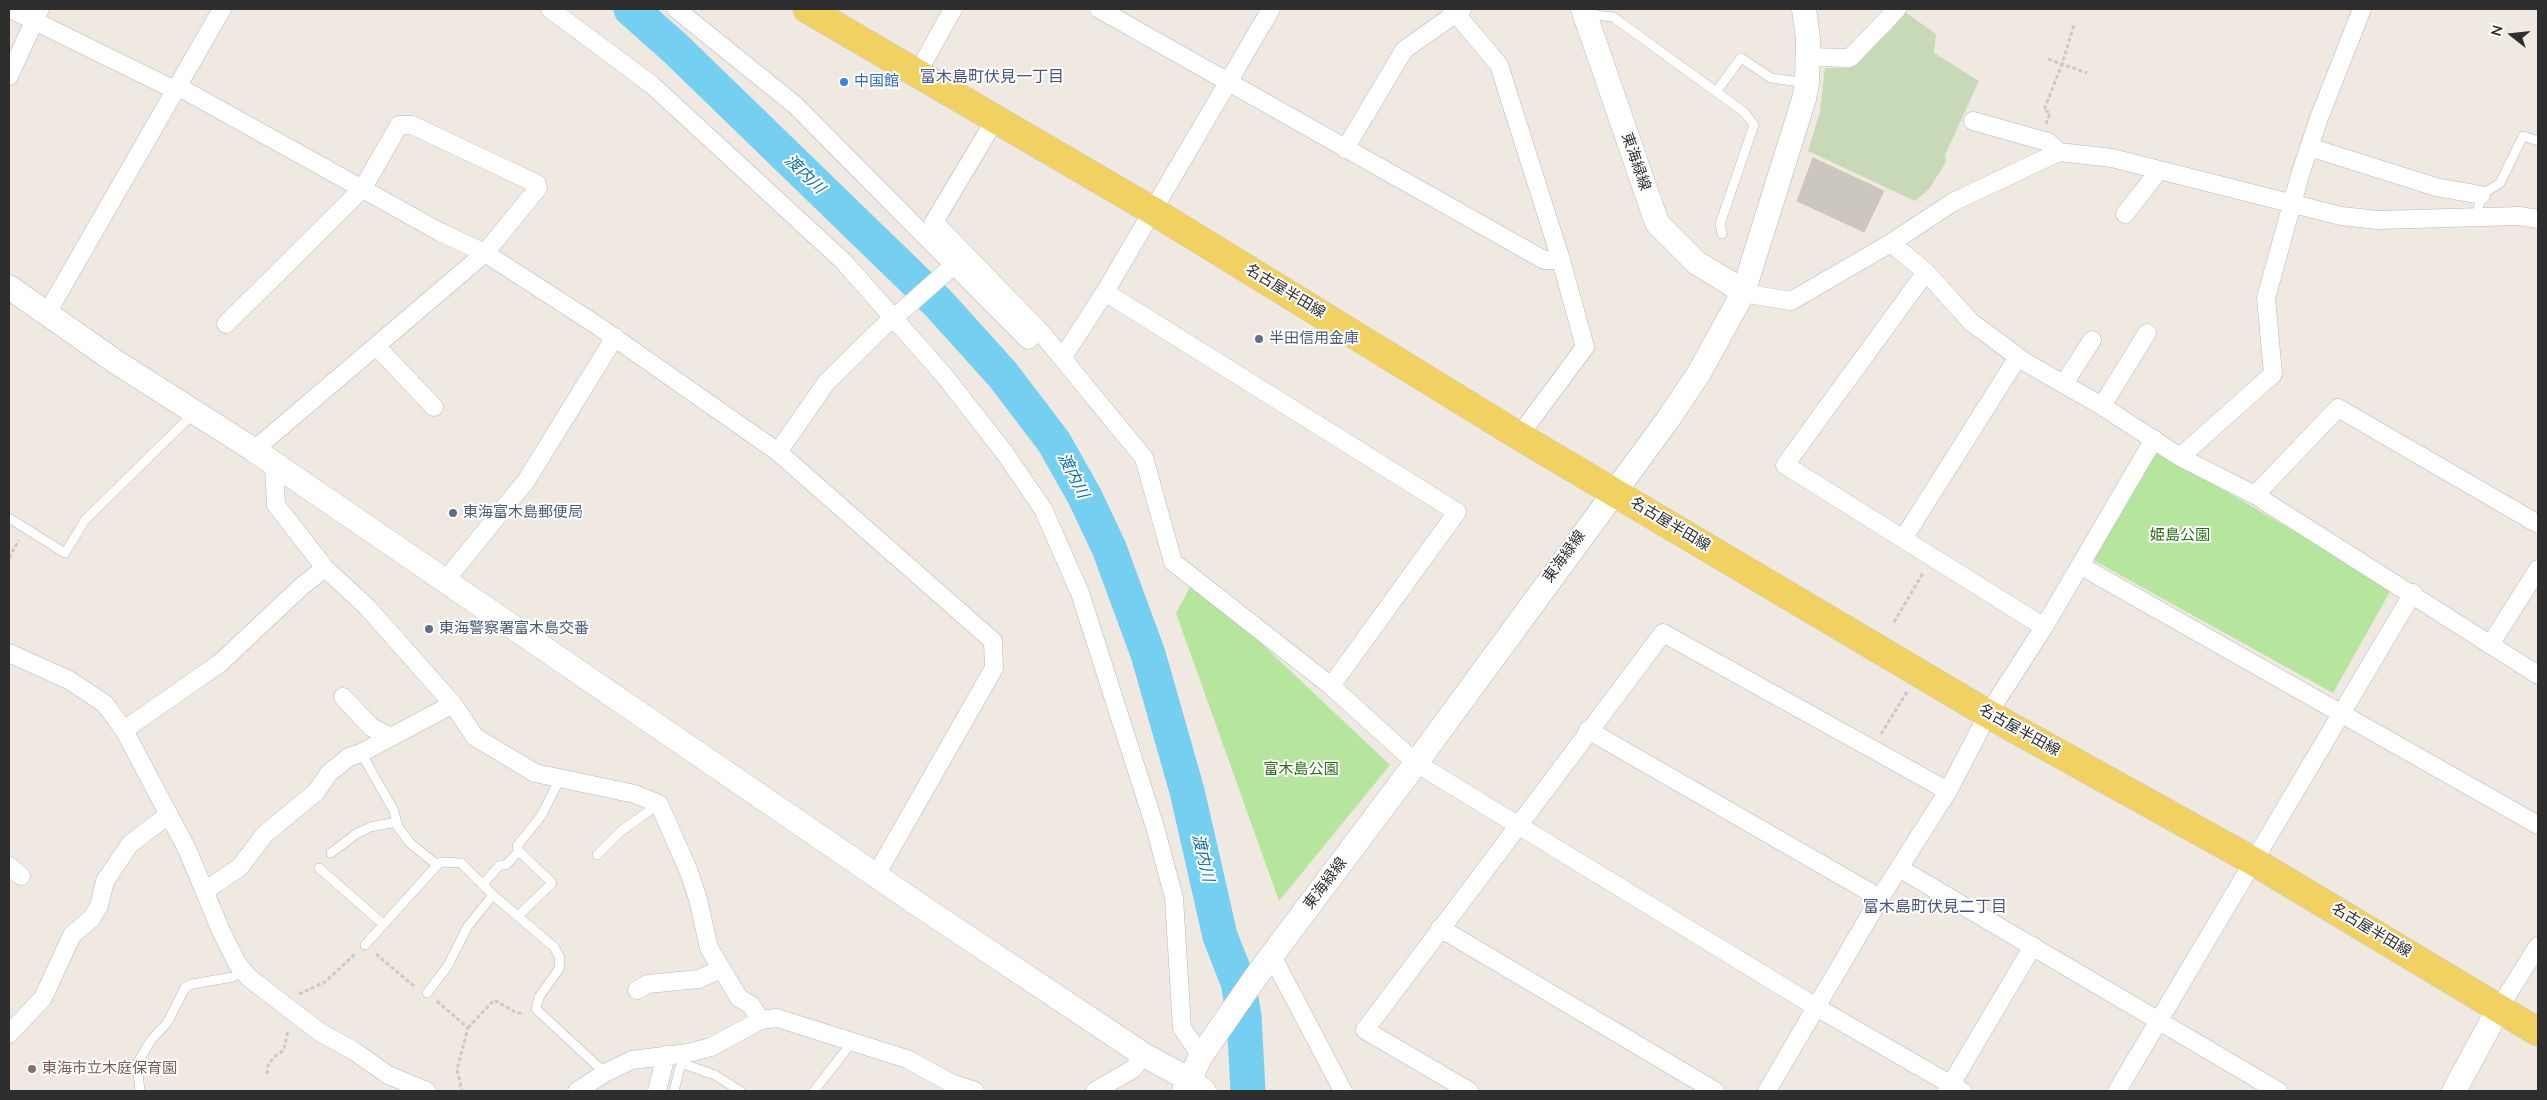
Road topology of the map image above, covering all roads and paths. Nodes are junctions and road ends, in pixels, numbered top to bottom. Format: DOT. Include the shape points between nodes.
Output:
graph roads {
  1 [pos="10,9"];
  2 [pos="222,9"];
  3 [pos="550,9"];
  4 [pos="676,9"];
  5 [pos="807,9"];
  6 [pos="953,9"];
  7 [pos="1271,9"];
  8 [pos="1804,9"];
  9 [pos="1897,9"];
  10 [pos="2362,9"];
  11 [pos="1106,10"];
  12 [pos="1456,10"];
  13 [pos="1584,11"];
  14 [pos="37,15"];
  15 [pos="2074,24"];
  16 [pos="1808,57"];
  17 [pos="2048,59"];
  18 [pos="2062,64"];
  19 [pos="2087,73"];
  20 [pos="916,74"];
  21 [pos="9,76"];
  22 [pos="1229,82"];
  23 [pos="1807,83"];
  24 [pos="176,88"];
  25 [pos="1716,92"];
  26 [pos="995,120"];
  27 [pos="1973,121"];
  28 [pos="2041,140"];
  29 [pos="2538,141"];
  30 [pos="2309,147"];
  31 [pos="1345,149"];
  32 [pos="2059,152"];
  33 [pos="2156,170"];
  34 [pos="363,188"];
  35 [pos="2481,195"];
  36 [pos="2292,205"];
  37 [pos="1152,211"];
  38 [pos="2125,214"];
  39 [pos="2477,215"];
  40 [pos="2538,219"];
  41 [pos="1722,234"];
  42 [pos="1891,243"];
  43 [pos="485,253"];
  44 [pos="1561,260"];
  45 [pos="955,264"];
  46 [pos="1926,272"];
  47 [pos="9,287"];
  48 [pos="1105,292"];
  49 [pos="1742,293"];
  50 [pos="898,314"];
  51 [pos="46,315"];
  52 [pos="226,324"];
  53 [pos="1040,330"];
  54 [pos="2148,333"];
  55 [pos="615,337"];
  56 [pos="2092,340"];
  57 [pos="376,346"];
  58 [pos="1063,357"];
  59 [pos="2018,357"];
  60 [pos="2064,384"];
  61 [pos="2102,406"];
  62 [pos="434,407"];
  63 [pos="194,413"];
  64 [pos="1519,436"];
  65 [pos="2154,439"];
  66 [pos="254,450"];
  67 [pos="778,452"];
  68 [pos="2180,457"];
  69 [pos="274,466"];
  70 [pos="1613,491"];
  71 [pos="2255,495"];
  72 [pos="9,518"];
  73 [pos="2538,524"];
  74 [pos="25,528"];
  75 [pos="1903,539"];
  76 [pos="1933,557"];
  77 [pos="9,558"];
  78 [pos="325,568"];
  79 [pos="2538,569"];
  80 [pos="2088,570"];
  81 [pos="444,582"];
  82 [pos="2413,594"];
  83 [pos="1894,622"];
  84 [pos="2044,626"];
  85 [pos="2490,645"];
  86 [pos="9,653"];
  87 [pos="2538,675"];
  88 [pos="1911,685"];
  89 [pos="1331,686"];
  90 [pos="343,698"];
  91 [pos="453,704"];
  92 [pos="2341,713"];
  93 [pos="1988,714"];
  94 [pos="124,730"];
  95 [pos="1588,730"];
  96 [pos="390,737"];
  97 [pos="1872,749"];
  98 [pos="361,753"];
  99 [pos="1416,763"];
  100 [pos="560,779"];
  101 [pos="1948,791"];
  102 [pos="659,804"];
  103 [pos="168,815"];
  104 [pos="397,822"];
  105 [pos="1518,826"];
  106 [pos="2538,826"];
  107 [pos="519,851"];
  108 [pos="331,853"];
  109 [pos="597,855"];
  110 [pos="2253,861"];
  111 [pos="437,865"];
  112 [pos="319,868"];
  113 [pos="1899,868"];
  114 [pos="876,875"];
  115 [pos="483,884"];
  116 [pos="206,890"];
  117 [pos="493,895"];
  118 [pos="1880,898"];
  119 [pos="518,916"];
  120 [pos="383,924"];
  121 [pos="1440,928"];
  122 [pos="365,945"];
  123 [pos="2033,946"];
  124 [pos="2538,946"];
  125 [pos="1272,956"];
  126 [pos="721,969"];
  127 [pos="243,971"];
  128 [pos="638,990"];
  129 [pos="427,994"];
  130 [pos="1816,1007"];
  131 [pos="2499,1008"];
  132 [pos="290,1009"];
  133 [pos="536,1009"];
  134 [pos="761,1020"];
  135 [pos="2158,1020"];
  136 [pos="468,1028"];
  137 [pos="2538,1032"];
  138 [pos="9,1034"];
  139 [pos="848,1041"];
  140 [pos="666,1055"];
  141 [pos="1144,1055"];
  142 [pos="1200,1056"];
  143 [pos="605,1073"];
  144 [pos="267,1074"];
  145 [pos="1193,1087"];
  146 [pos="1954,1089"];
  147 [pos="140,1091"];
  148 [pos="427,1091"];
  149 [pos="462,1091"];
  150 [pos="578,1091"];
  151 [pos="662,1091"];
  152 [pos="740,1091"];
  153 [pos="814,1091"];
  154 [pos="974,1091"];
  155 [pos="1095,1091"];
  156 [pos="1343,1091"];
  157 [pos="1469,1091"];
  158 [pos="1715,1091"];
  159 [pos="1766,1091"];
  160 [pos="2117,1091"];
  161 [pos="2278,1091"];
  162 [pos="2454,1091"];
  1 -- 14 [label="street"];
  2 -- 24 [label="street"];
  3 -- 50 [label="street" via="652,85"];
  4 -- 45 [label="street" via="795,105 921,234"];
  5 -- 20 [label="main road, 名古屋半田線"];
  6 -- 20 [label="street"];
  7 -- 22 [label="street"];
  8 -- 16 [label="street"];
  9 -- 16 [label="street" via="1850,58"];
  10 -- 30 [label="street"];
  11 -- 22 [label="street"];
  12 -- 31 [label="street" via="1404,50"];
  12 -- 44 [label="street" via="1499,65"];
  13 -- 25 [label="lane" via="1613,17"];
  13 -- 49 [label="street, 東海緑線" via="1657,223 1697,263"];
  14 -- 21 [label="street"];
  14 -- 24 [label="street"];
  15 -- 18 [label="path"];
  16 -- 23 [label="street"];
  17 -- 18 [label="path"];
  18 -- 19 [label="path"];
  18 -- 28 [label="path" via="2044,110 2050,113"];
  20 -- 26 [label="main road, 名古屋半田線"];
  22 -- 31 [label="street"];
  22 -- 37 [label="street"];
  23 -- 25 [label="lane" via="1771,78 1741,58"];
  23 -- 49 [label="street"];
  24 -- 34 [label="street"];
  24 -- 51 [label="street"];
  25 -- 41 [label="lane" via="1744,112 1754,125 1720,224"];
  26 -- 37 [label="main road, 名古屋半田線"];
  26 -- 53 [label="street" via="934,222"];
  27 -- 28 [label="street"];
  28 -- 32 [label="street"];
  29 -- 35 [label="lane" via="2523,136 2500,183"];
  30 -- 35 [label="street" via="2436,187"];
  30 -- 36 [label="street"];
  31 -- 44 [label="street" via="1544,260"];
  32 -- 33 [label="street" via="2112,158"];
  32 -- 42 [label="street" via="1953,202"];
  33 -- 36 [label="street"];
  33 -- 38 [label="street"];
  34 -- 43 [label="street" via="440,232"];
  34 -- 43 [label="street" via="399,125 412,125 537,184 538,188"];
  34 -- 52 [label="street"];
  35 -- 39 [label="lane"];
  36 -- 39 [label="street" via="2378,220"];
  36 -- 68 [label="street" via="2266,298 2273,374"];
  37 -- 48 [label="street"];
  37 -- 64 [label="main road, 名古屋半田線"];
  39 -- 40 [label="street"];
  42 -- 46 [label="street"];
  42 -- 49 [label="street" via="1791,301"];
  43 -- 55 [label="street"];
  43 -- 57 [label="street"];
  44 -- 64 [label="street" via="1585,347"];
  45 -- 50 [label="street"];
  45 -- 53 [label="street" via="1028,340"];
  46 -- 59 [label="street" via="1972,322"];
  46 -- 75 [label="street" via="1785,465"];
  47 -- 51 [label="street"];
  48 -- 58 [label="street"];
  48 -- 89 [label="street" via="1458,512"];
  49 -- 70 [label="street, 東海緑線" via="1699,372 1669,418"];
  50 -- 67 [label="street" via="826,383"];
  50 -- 142 [label="street" via="1004,452 1043,509 1080,593 1155,827 1174,898 1182,1028"];
  51 -- 63 [label="street"];
  53 -- 58 [label="street"];
  54 -- 61 [label="street"];
  55 -- 67 [label="street"];
  55 -- 81 [label="street" via="526,481"];
  56 -- 60 [label="street"];
  57 -- 62 [label="street"];
  57 -- 66 [label="street"];
  58 -- 89 [label="street" via="1144,458 1173,562"];
  59 -- 60 [label="street"];
  59 -- 75 [label="street"];
  60 -- 61 [label="street"];
  61 -- 65 [label="street"];
  63 -- 66 [label="street"];
  63 -- 74 [label="lane" via="85,520 65,553"];
  64 -- 70 [label="main road, 名古屋半田線"];
  65 -- 68 [label="street"];
  65 -- 84 [label="street"];
  66 -- 69 [label="street"];
  67 -- 114 [label="street" via="993,641 994,668"];
  68 -- 71 [label="street"];
  69 -- 78 [label="street" via="276,505"];
  69 -- 81 [label="street"];
  70 -- 93 [label="main road, 名古屋半田線"];
  70 -- 99 [label="street, 東海緑線"];
  71 -- 73 [label="street" via="2338,408"];
  71 -- 82 [label="street"];
  72 -- 74 [label="lane"];
  74 -- 77 [label="path"];
  75 -- 76 [label="street"];
  76 -- 83 [label="path"];
  76 -- 84 [label="street"];
  78 -- 91 [label="street" via="367,607"];
  78 -- 94 [label="street" via="220,663"];
  79 -- 85 [label="street"];
  80 -- 92 [label="street"];
  81 -- 114 [label="street"];
  82 -- 85 [label="street"];
  82 -- 92 [label="street"];
  84 -- 93 [label="street"];
  85 -- 87 [label="street"];
  86 -- 94 [label="street" via="69,680 105,704"];
  88 -- 97 [label="path"];
  89 -- 99 [label="street"];
  90 -- 96 [label="street" via="370,727"];
  91 -- 96 [label="street"];
  91 -- 100 [label="street" via="476,737 535,773"];
  92 -- 106 [label="street"];
  92 -- 110 [label="street"];
  93 -- 101 [label="street"];
  93 -- 110 [label="main road, 名古屋半田線"];
  94 -- 103 [label="street"];
  95 -- 97 [label="street" via="1662,633"];
  95 -- 105 [label="street"];
  95 -- 118 [label="street"];
  96 -- 98 [label="street"];
  97 -- 101 [label="street"];
  98 -- 104 [label="lane"];
  98 -- 116 [label="street" via="349,757 329,773 316,792 265,834 240,866"];
  99 -- 105 [label="street"];
  99 -- 125 [label="street, 東海緑線"];
  100 -- 102 [label="street" via="635,794"];
  100 -- 107 [label="lane" via="541,816 518,846"];
  101 -- 113 [label="street"];
  102 -- 109 [label="lane" via="621,831"];
  102 -- 126 [label="street" via="692,881 709,948"];
  103 -- 116 [label="street"];
  103 -- 138 [label="street" via="130,844 105,881 95,913 72,935 42,998"];
  104 -- 108 [label="lane" via="370,827"];
  104 -- 111 [label="lane" via="410,844"];
  105 -- 121 [label="street"];
  105 -- 130 [label="street"];
  107 -- 115 [label="lane" via="506,866 500,865"];
  107 -- 119 [label="lane" via="552,883"];
  110 -- 131 [label="main road, 名古屋半田線"];
  110 -- 135 [label="street"];
  111 -- 115 [label="lane" via="440,862 461,863"];
  111 -- 120 [label="lane"];
  112 -- 120 [label="lane"];
  113 -- 118 [label="street"];
  113 -- 123 [label="street"];
  114 -- 141 [label="street"];
  115 -- 117 [label="lane"];
  116 -- 127 [label="street" via="221,931"];
  117 -- 119 [label="lane"];
  117 -- 129 [label="lane" via="468,926 447,967"];
  118 -- 130 [label="street"];
  119 -- 133 [label="lane" via="554,947 560,958 559,969 539,997"];
  120 -- 122 [label="lane"];
  121 -- 157 [label="street" via="1366,1030"];
  121 -- 158 [label="street"];
  122 -- 129 [label="path" via="401,977"];
  122 -- 132 [label="path" via="325,982 292,997"];
  123 -- 135 [label="street"];
  123 -- 146 [label="street"];
  124 -- 131 [label="street"];
  125 -- 142 [label="street, 東海緑線"];
  125 -- 156 [label="street"];
  126 -- 128 [label="street" via="699,979 648,984"];
  126 -- 134 [label="street" via="739,998 751,1006"];
  127 -- 132 [label="street"];
  127 -- 147 [label="lane" via="233,977 192,984 186,988 167,1023 151,1040 137,1064"];
  129 -- 136 [label="path"];
  130 -- 146 [label="street"];
  130 -- 159 [label="street"];
  131 -- 137 [label="main road, 名古屋半田線"];
  131 -- 162 [label="street"];
  132 -- 144 [label="path" via="284,1050 268,1065"];
  132 -- 148 [label="street" via="321,1033 388,1075"];
  133 -- 136 [label="path" via="517,1013 494,1000"];
  133 -- 143 [label="lane"];
  134 -- 139 [label="street" via="777,1018"];
  134 -- 140 [label="street" via="711,1047"];
  135 -- 160 [label="street"];
  135 -- 161 [label="street"];
  136 -- 149 [label="path" via="457,1069"];
  139 -- 153 [label="lane" via="846,1050"];
  139 -- 154 [label="street" via="906,1059 951,1083"];
  140 -- 143 [label="street" via="632,1060"];
  140 -- 151 [label="street"];
  141 -- 145 [label="street"];
  141 -- 155 [label="street" via="1133,1069"];
  142 -- 145 [label="street, 東海緑線"];
  143 -- 150 [label="street"];
  151 -- 152 [label="lane" via="684,1064 715,1075"];
}
